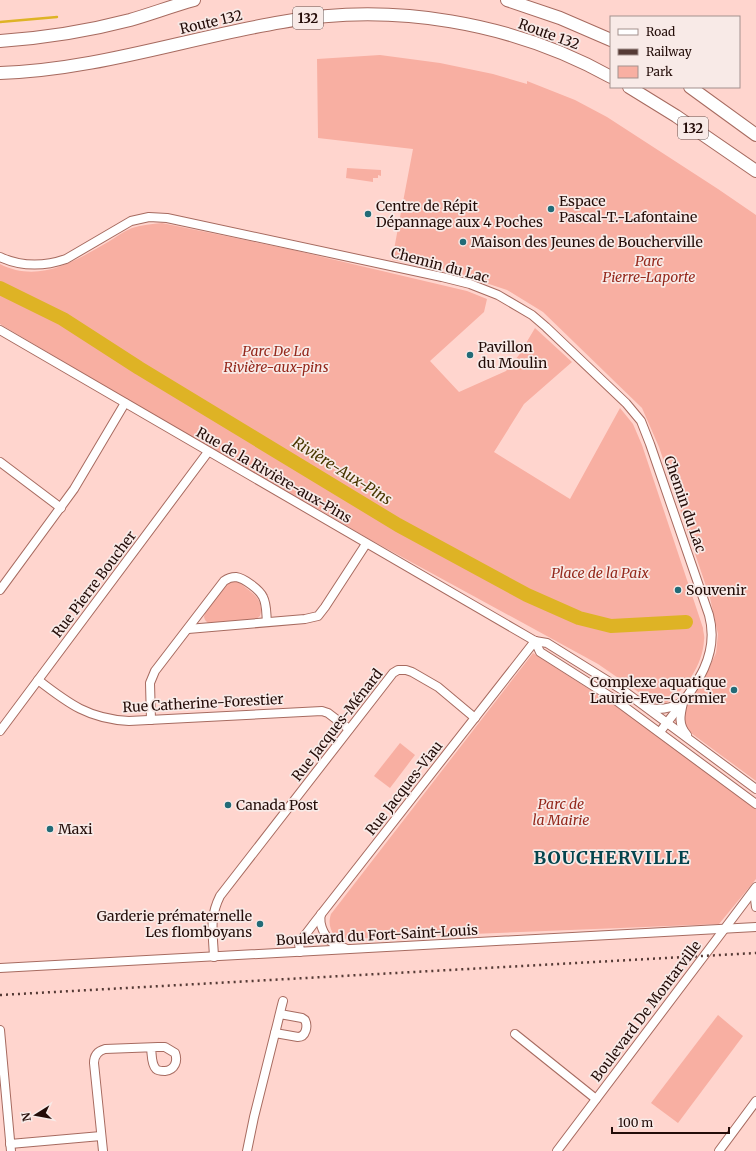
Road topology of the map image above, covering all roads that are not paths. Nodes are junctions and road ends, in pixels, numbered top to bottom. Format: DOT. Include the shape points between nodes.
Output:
graph roads {
  1 [pos="194,0"];
  2 [pos="507,0"];
  3 [pos="610,40"];
  4 [pos="0,41"];
  5 [pos="0,73"];
  6 [pos="610,77"];
  7 [pos="632,88"];
  8 [pos="691,88"];
  9 [pos="756,135"];
  10 [pos="756,171"];
  11 [pos="0,257"];
  12 [pos="0,330"];
  13 [pos="125,403"];
  14 [pos="208,452"];
  15 [pos="1,464"];
  16 [pos="61,508"];
  17 [pos="366,544"];
  18 [pos="0,590"];
  19 [pos="267,622"];
  20 [pos="188,629"];
  21 [pos="535,641"];
  22 [pos="38,680"];
  23 [pos="685,698"];
  24 [pos="648,708"];
  25 [pos="475,718"];
  26 [pos="151,720"];
  27 [pos="667,722"];
  28 [pos="349,730"];
  29 [pos="0,731"];
  30 [pos="660,732"];
  31 [pos="691,741"];
  32 [pos="756,789"];
  33 [pos="756,804"];
  34 [pos="756,887"];
  35 [pos="756,891"];
  36 [pos="756,907"];
  37 [pos="322,914"];
  38 [pos="756,927"];
  39 [pos="725,929"];
  40 [pos="350,950"];
  41 [pos="300,952"];
  42 [pos="214,957"];
  43 [pos="0,968"];
  44 [pos="283,1001"];
  45 [pos="280,1014"];
  46 [pos="0,1030"];
  47 [pos="275,1033"];
  48 [pos="515,1034"];
  49 [pos="151,1048"];
  50 [pos="596,1099"];
  51 [pos="756,1101"];
  52 [pos="4,1126"];
  53 [pos="101,1136"];
  54 [pos="10,1148"];
  55 [pos="103,1151"];
  56 [pos="247,1151"];
  57 [pos="557,1151"];
  58 [pos="719,1151"];
  1 -- 4 [label="highway, Route 132" via="94,28"];
  2 -- 3 [label="highway, Route 132"];
  5 -- 6 [label="highway, Route 132 / 132" via="92,63 290,20 368,15 432,19 487,29 556,51"];
  7 -- 10 [label="highway, 132"];
  8 -- 9 [label="highway, 132"];
  11 -- 23 [label="street, Chemin du Lac" via="14,263 30,265 56,262 66,259 131,221 150,217 167,218 454,280 493,292 515,304 535,317 632,409 644,428 712,622 708,662"];
  12 -- 13 [label="street, Rue de la Rivière-aux-Pins"];
  13 -- 14 [label="street, Rue de la Rivière-aux-Pins"];
  13 -- 16 [label="street"];
  14 -- 17 [label="street, Rue de la Rivière-aux-Pins"];
  14 -- 22 [label="street, Rue Pierre Boucher"];
  15 -- 16 [label="street"];
  16 -- 18 [label="street"];
  17 -- 19 [label="street" via="318,616"];
  17 -- 21 [label="street, Rue de la Rivière-aux-Pins"];
  19 -- 20 [label="street"];
  19 -- 20 [label="street" via="266,604 259,592 241,578 230,578 219,586"];
  20 -- 26 [label="street" via="152,677"];
  21 -- 24 [label="street, Rue de la Rivière-aux-Pins" via="547,643"];
  21 -- 25 [label="street, Rue Jacques-Viau"];
  21 -- 30 [label="street, Rue de la Rivière-aux-Pins" via="540,652"];
  22 -- 26 [label="street, Rue Catherine-Forestier" via="68,703 98,717 120,721"];
  22 -- 29 [label="street, Rue Pierre Boucher"];
  23 -- 24 [label="street, Chemin du Lac" via="671,708"];
  23 -- 27 [label="street, Chemin du Lac"];
  23 -- 31 [label="street, Chemin du Lac" via="681,710 681,723 684,733"];
  24 -- 27 [label="street, Rue de la Rivière-aux-Pins"];
  25 -- 28 [label="street, Rue Jacques-Ménard" via="438,687 412,672 398,670"];
  25 -- 37 [label="street, Rue Jacques-Viau"];
  26 -- 28 [label="street, Rue Catherine-Forestier" via="322,711"];
  27 -- 30 [label="street, Chemin du Lac"];
  27 -- 31 [label="street, Rue de la Rivière-aux-Pins"];
  28 -- 42 [label="street, Rue Jacques-Ménard" via="220,896 212,918"];
  30 -- 33 [label="street, Rue de la Rivière-aux-Pins"];
  31 -- 32 [label="street, Rue de la Rivière-aux-Pins"];
  34 -- 39 [label="street, Boulevard De Montarville"];
  35 -- 36 [label="street"];
  37 -- 40 [label="street" via="320,923 330,940"];
  37 -- 41 [label="street, Rue Jacques-Viau" via="300,942"];
  38 -- 39 [label="street, Boulevard du Fort-Saint-Louis"];
  39 -- 40 [label="street, Boulevard du Fort-Saint-Louis"];
  39 -- 50 [label="street, Boulevard De Montarville"];
  40 -- 41 [label="street, Boulevard du Fort-Saint-Louis"];
  41 -- 42 [label="street, Boulevard du Fort-Saint-Louis"];
  42 -- 43 [label="street, Boulevard du Fort-Saint-Louis"];
  44 -- 45 [label="street"];
  45 -- 47 [label="street"];
  45 -- 47 [label="street" via="305,1020 305,1032 301,1037"];
  46 -- 52 [label="street"];
  47 -- 56 [label="street"];
  48 -- 50 [label="street"];
  49 -- 53 [label="street" via="106,1050 97,1053 94,1062"];
  50 -- 57 [label="street, Boulevard De Montarville"];
  51 -- 58 [label="street"];
  52 -- 54 [label="street"];
  53 -- 54 [label="street"];
  53 -- 55 [label="street"];
}
